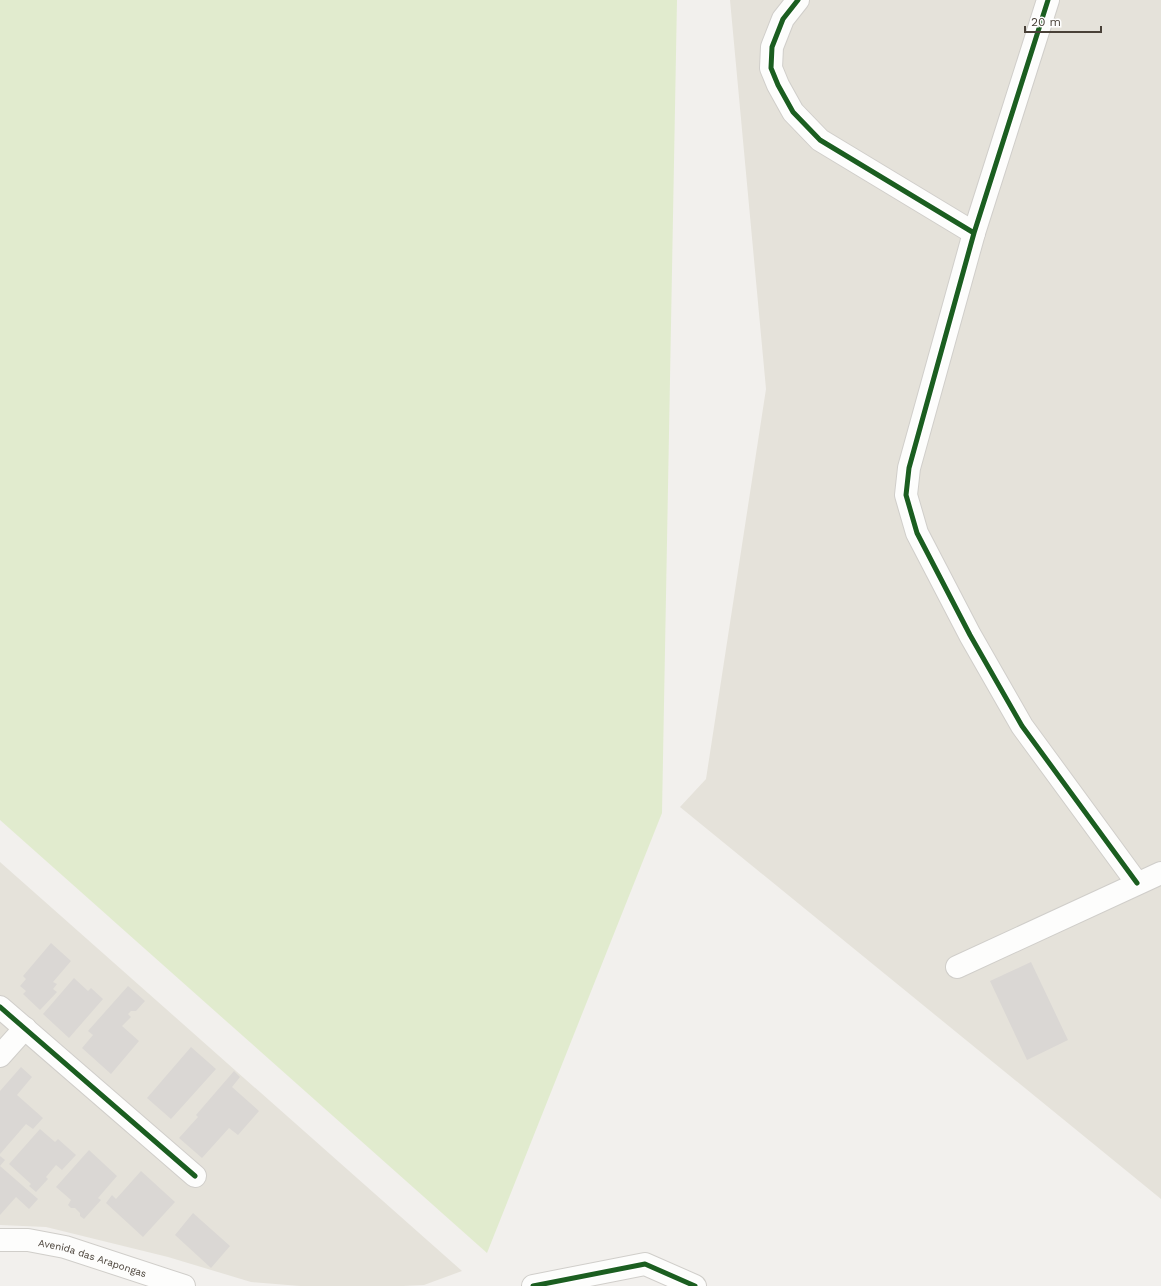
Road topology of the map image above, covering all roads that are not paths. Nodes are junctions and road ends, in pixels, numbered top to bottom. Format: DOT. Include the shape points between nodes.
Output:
graph roads {
  1 [pos="798,0"];
  2 [pos="1048,0"];
  3 [pos="974,233"];
  4 [pos="1161,873"];
  5 [pos="1137,883"];
  6 [pos="957,967"];
  7 [pos="0,1007"];
  8 [pos="25,1028"];
  9 [pos="0,1056"];
  10 [pos="195,1176"];
  11 [pos="0,1240"];
  12 [pos="184,1286"];
  13 [pos="533,1286"];
  14 [pos="695,1286"];
  1 -- 3 [label="street" via="783,19 772,47 772,68 793,112 820,140"];
  2 -- 3 [label="street"];
  3 -- 5 [label="street" via="909,468 906,494 917,533 970,635 1022,726"];
  4 -- 5 [label="street"];
  5 -- 6 [label="street"];
  7 -- 8 [label="street"];
  8 -- 9 [label="street"];
  8 -- 10 [label="street"];
  11 -- 12 [label="street, Avenida das Arapongas" via="28,1240 65,1247"];
  13 -- 14 [label="street" via="645,1264"];
}
